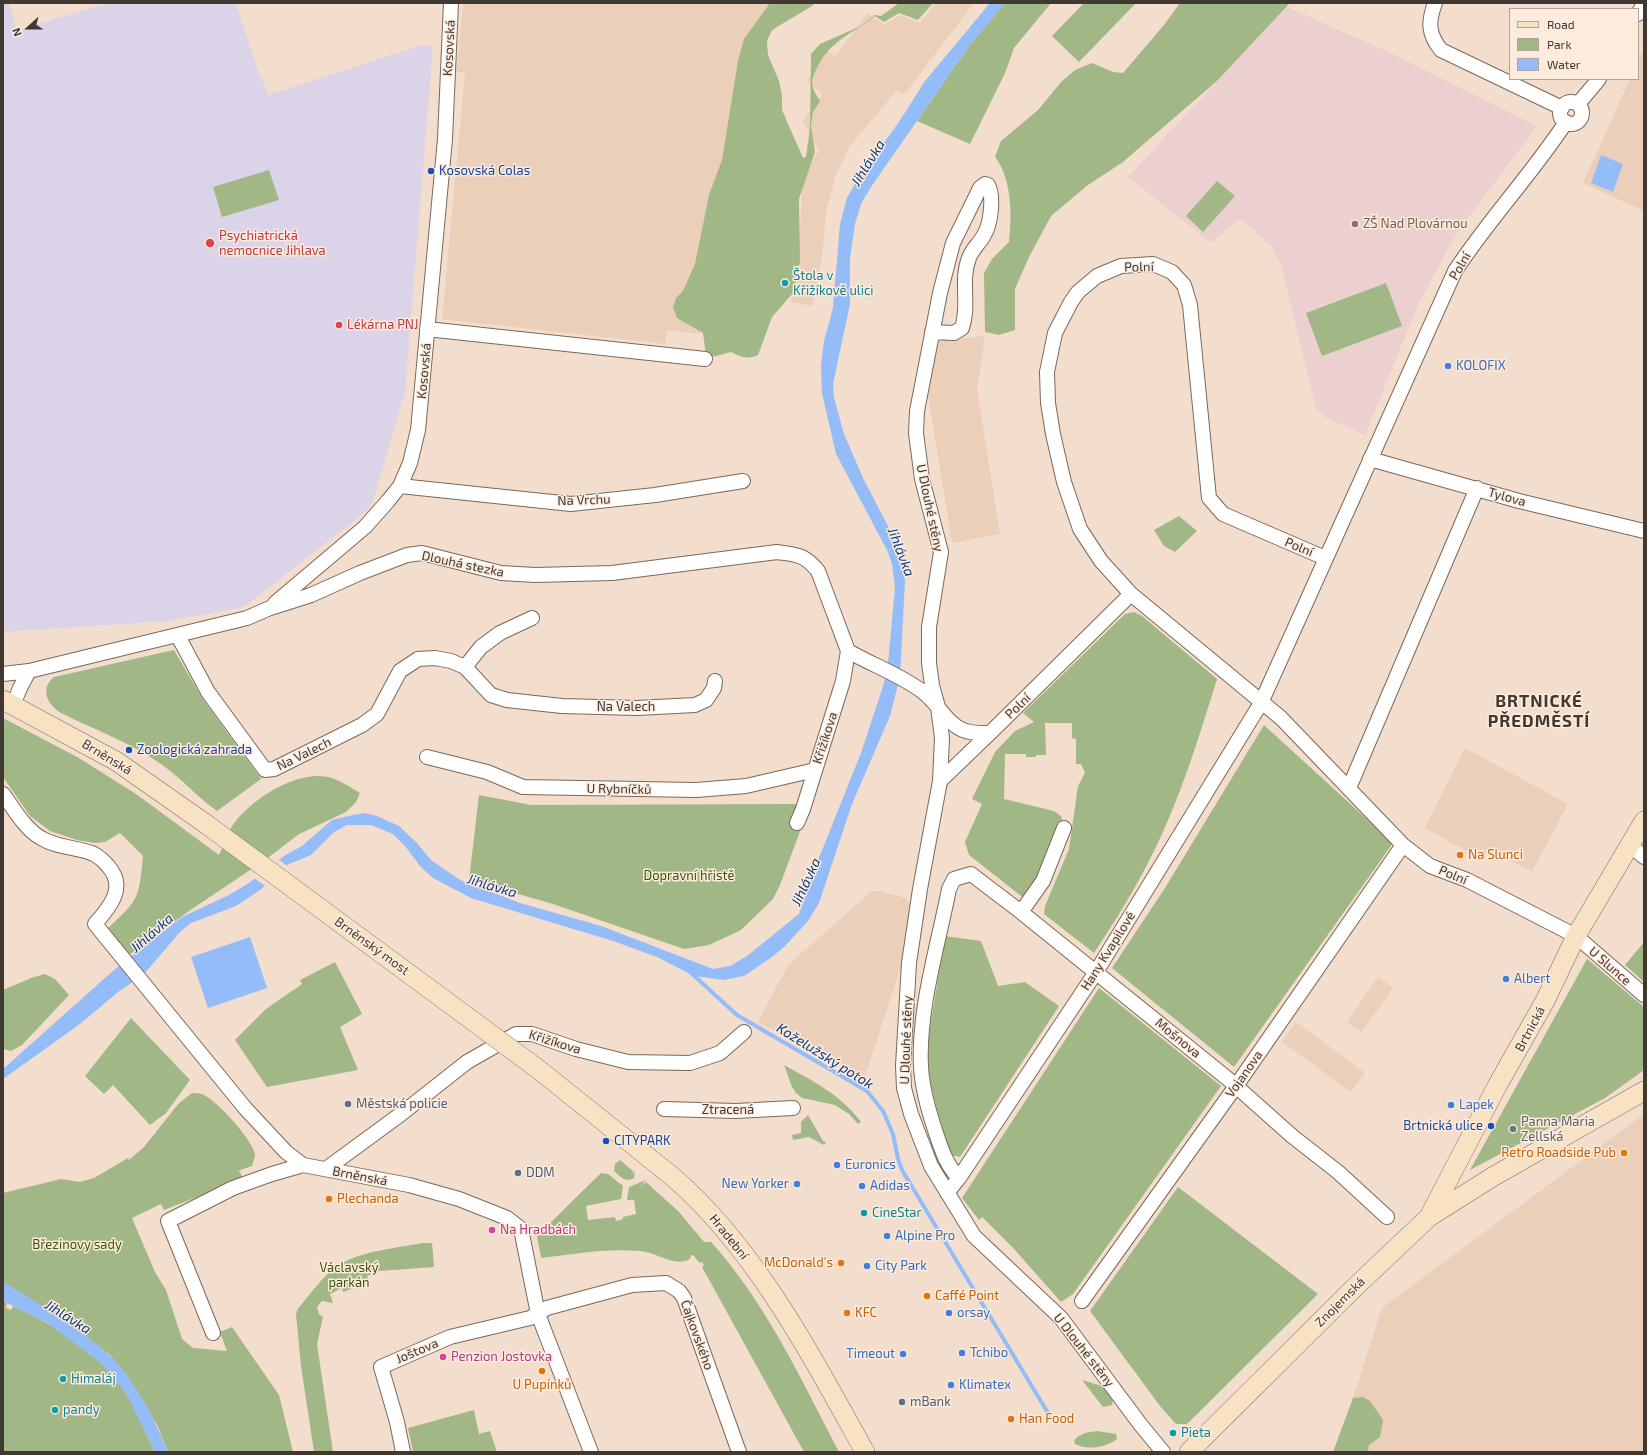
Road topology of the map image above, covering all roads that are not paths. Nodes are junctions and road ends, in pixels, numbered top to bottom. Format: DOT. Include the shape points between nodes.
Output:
graph roads {
  1 [pos="451,3"];
  2 [pos="1434,3"];
  3 [pos="1644,3"];
  4 [pos="1639,12"];
  5 [pos="1598,80"];
  6 [pos="1578,104"];
  7 [pos="1562,108"];
  8 [pos="1566,122"];
  9 [pos="427,329"];
  10 [pos="932,332"];
  11 [pos="706,359"];
  12 [pos="1370,459"];
  13 [pos="743,481"];
  14 [pos="400,486"];
  15 [pos="1477,488"];
  16 [pos="1644,531"];
  17 [pos="1325,558"];
  18 [pos="1131,594"];
  19 [pos="270,608"];
  20 [pos="532,618"];
  21 [pos="178,636"];
  22 [pos="848,651"];
  23 [pos="465,667"];
  24 [pos="29,671"];
  25 [pos="3,674"];
  26 [pos="715,681"];
  27 [pos="8,703"];
  28 [pos="1261,703"];
  29 [pos="938,707"];
  30 [pos="990,733"];
  31 [pos="426,757"];
  32 [pos="815,770"];
  33 [pos="940,781"];
  34 [pos="1349,788"];
  35 [pos="3,794"];
  36 [pos="1644,821"];
  37 [pos="796,823"];
  38 [pos="206,824"];
  39 [pos="1064,828"];
  40 [pos="1403,845"];
  41 [pos="1637,851"];
  42 [pos="960,876"];
  43 [pos="1021,912"];
  44 [pos="1576,936"];
  45 [pos="1096,972"];
  46 [pos="1644,995"];
  47 [pos="744,1032"];
  48 [pos="538,1069"];
  49 [pos="1236,1086"];
  50 [pos="1644,1091"];
  51 [pos="793,1108"];
  52 [pos="664,1109"];
  53 [pos="303,1165"];
  54 [pos="326,1169"];
  55 [pos="1506,1170"];
  56 [pos="1451,1176"];
  57 [pos="959,1178"];
  58 [pos="947,1193"];
  59 [pos="1387,1217"];
  60 [pos="1429,1218"];
  61 [pos="1082,1301"];
  62 [pos="538,1314"];
  63 [pos="213,1333"];
  64 [pos="735,1450"];
  65 [pos="403,1452"];
  66 [pos="591,1452"];
  67 [pos="865,1452"];
  68 [pos="1163,1452"];
  69 [pos="1189,1452"];
  1 -- 9 [label="street, Kosovská" via="445,139"];
  2 -- 7 [label="street" via="1429,24 1434,42 1441,50"];
  3 -- 4 [label="street"];
  5 -- 6 [label="street"];
  6 -- 7 [label="street" via="1568,102"];
  6 -- 8 [label="street" via="1582,114 1579,121"];
  7 -- 8 [label="street" via="1561,116"];
  8 -- 12 [label="street, Polní" via="1474,241 1456,271"];
  9 -- 11 [label="street"];
  9 -- 14 [label="street, Kosovská" via="418,430 410,463"];
  10 -- 10 [label="street, U Dlouhé stěny" via="953,243 980,188 988,185 992,197 987,230 969,256 966,266 962,328 954,333"];
  10 -- 29 [label="street, U Dlouhé stěny" via="919,394 916,428 922,479 941,552 928,627 929,663"];
  12 -- 15 [label="street, Tylova"];
  12 -- 17 [label="street, Polní"];
  13 -- 14 [label="street, Na Vrchu" via="655,495 571,504"];
  14 -- 19 [label="street, Kosovská" via="365,527"];
  15 -- 16 [label="street, Tylova" via="1519,501"];
  15 -- 34 [label="street"];
  17 -- 18 [label="street, Polní" via="1223,514 1208,498 1188,295 1172,272 1161,267 1135,264 1121,266 1097,276 1070,302 1056,333 1047,372 1053,434 1064,482 1080,529 1101,561"];
  17 -- 28 [label="street, Polní"];
  18 -- 28 [label="street, Polní"];
  18 -- 30 [label="street, Polní"];
  19 -- 21 [label="street, Dlouhá stezka" via="247,618"];
  19 -- 22 [label="street, Dlouhá stezka" via="311,595 408,555 422,553 501,573 535,575 612,573 777,552 809,560 818,571"];
  20 -- 23 [label="street" via="500,633 481,648"];
  21 -- 23 [label="street, Na Valech" via="208,692 265,770 274,769 362,725 376,714 400,671 418,659 434,658"];
  21 -- 24 [label="street"];
  22 -- 29 [label="street, U Dlouhé stěny" via="907,682 924,693"];
  22 -- 32 [label="street, Křižíkova" via="843,681"];
  23 -- 26 [label="street, Na Valech" via="491,694 507,700 562,706 637,708 695,705 706,700 714,688"];
  24 -- 25 [label="street"];
  24 -- 27 [label="street"];
  27 -- 38 [label="main road, Brněnská" via="116,761"];
  28 -- 34 [label="street, Polní" via="1281,718"];
  28 -- 45 [label="street, Hany Kvapilové"];
  29 -- 30 [label="street, U Dlouhé stěny" via="963,730"];
  29 -- 33 [label="street, U Dlouhé stěny" via="942,738"];
  30 -- 33 [label="street"];
  31 -- 32 [label="street, U Rybníčků" via="487,772 523,787 696,790 746,786"];
  32 -- 37 [label="street, Křižíkova"];
  33 -- 58 [label="street, U Dlouhé stěny" via="909,963 903,1066 904,1088 911,1114 931,1166"];
  34 -- 40 [label="street, Polní"];
  35 -- 53 [label="street, Brněnská" via="28,828 40,838 94,854 112,870 116,881 115,899 95,924 245,1108 286,1152"];
  36 -- 41 [label="main road, Brtnická"];
  38 -- 48 [label="main road, Brněnský most, bridge"];
  39 -- 43 [label="street" via="1043,881"];
  40 -- 44 [label="street, Polní" via="1430,866 1467,880"];
  40 -- 49 [label="street, Vojanova"];
  41 -- 44 [label="main road, Brtnická"];
  42 -- 43 [label="street, Mošnova" via="971,874"];
  42 -- 57 [label="street, U Dlouhé stěny" via="954,879 949,889 927,992 921,1044 921,1062 933,1122 950,1170"];
  43 -- 45 [label="street, Mošnova"];
  44 -- 46 [label="street, U Slunce"];
  44 -- 56 [label="main road, Brtnická" via="1545,1001 1497,1086"];
  45 -- 49 [label="street, Mošnova"];
  45 -- 57 [label="street, Hany Kvapilové"];
  47 -- 54 [label="street, Křižíkova" via="720,1053 690,1063 628,1062 576,1049 532,1034 516,1034 467,1062"];
  48 -- 67 [label="main road, Hradební" via="674,1177 714,1217 785,1314"];
  49 -- 59 [label="street, Mošnova"];
  49 -- 61 [label="street, Vojanova"];
  50 -- 55 [label="main road, Znojemská"];
  51 -- 52 [label="street, Ztracená" via="736,1111"];
  53 -- 54 [label="street, Brněnská"];
  53 -- 63 [label="street" via="233,1188 168,1221"];
  54 -- 62 [label="street, Brněnská" via="409,1185 459,1199 513,1222 521,1229 524,1238"];
  55 -- 56 [label="main road, Znojemská" via="1469,1180"];
  55 -- 60 [label="main road, Znojemská"];
  56 -- 60 [label="main road, Brtnická"];
  57 -- 58 [label="street, Hany Kvapilové"];
  58 -- 68 [label="street, U Dlouhé stěny" via="974,1236 1062,1318"];
  60 -- 69 [label="main road, Znojemská" via="1353,1289"];
  62 -- 64 [label="street, Čajkovského" via="548,1308 632,1285 666,1283 676,1288 684,1298"];
  62 -- 65 [label="street, Joštova" via="450,1337 381,1367"];
  62 -- 66 [label="street, Brněnská"];
}
